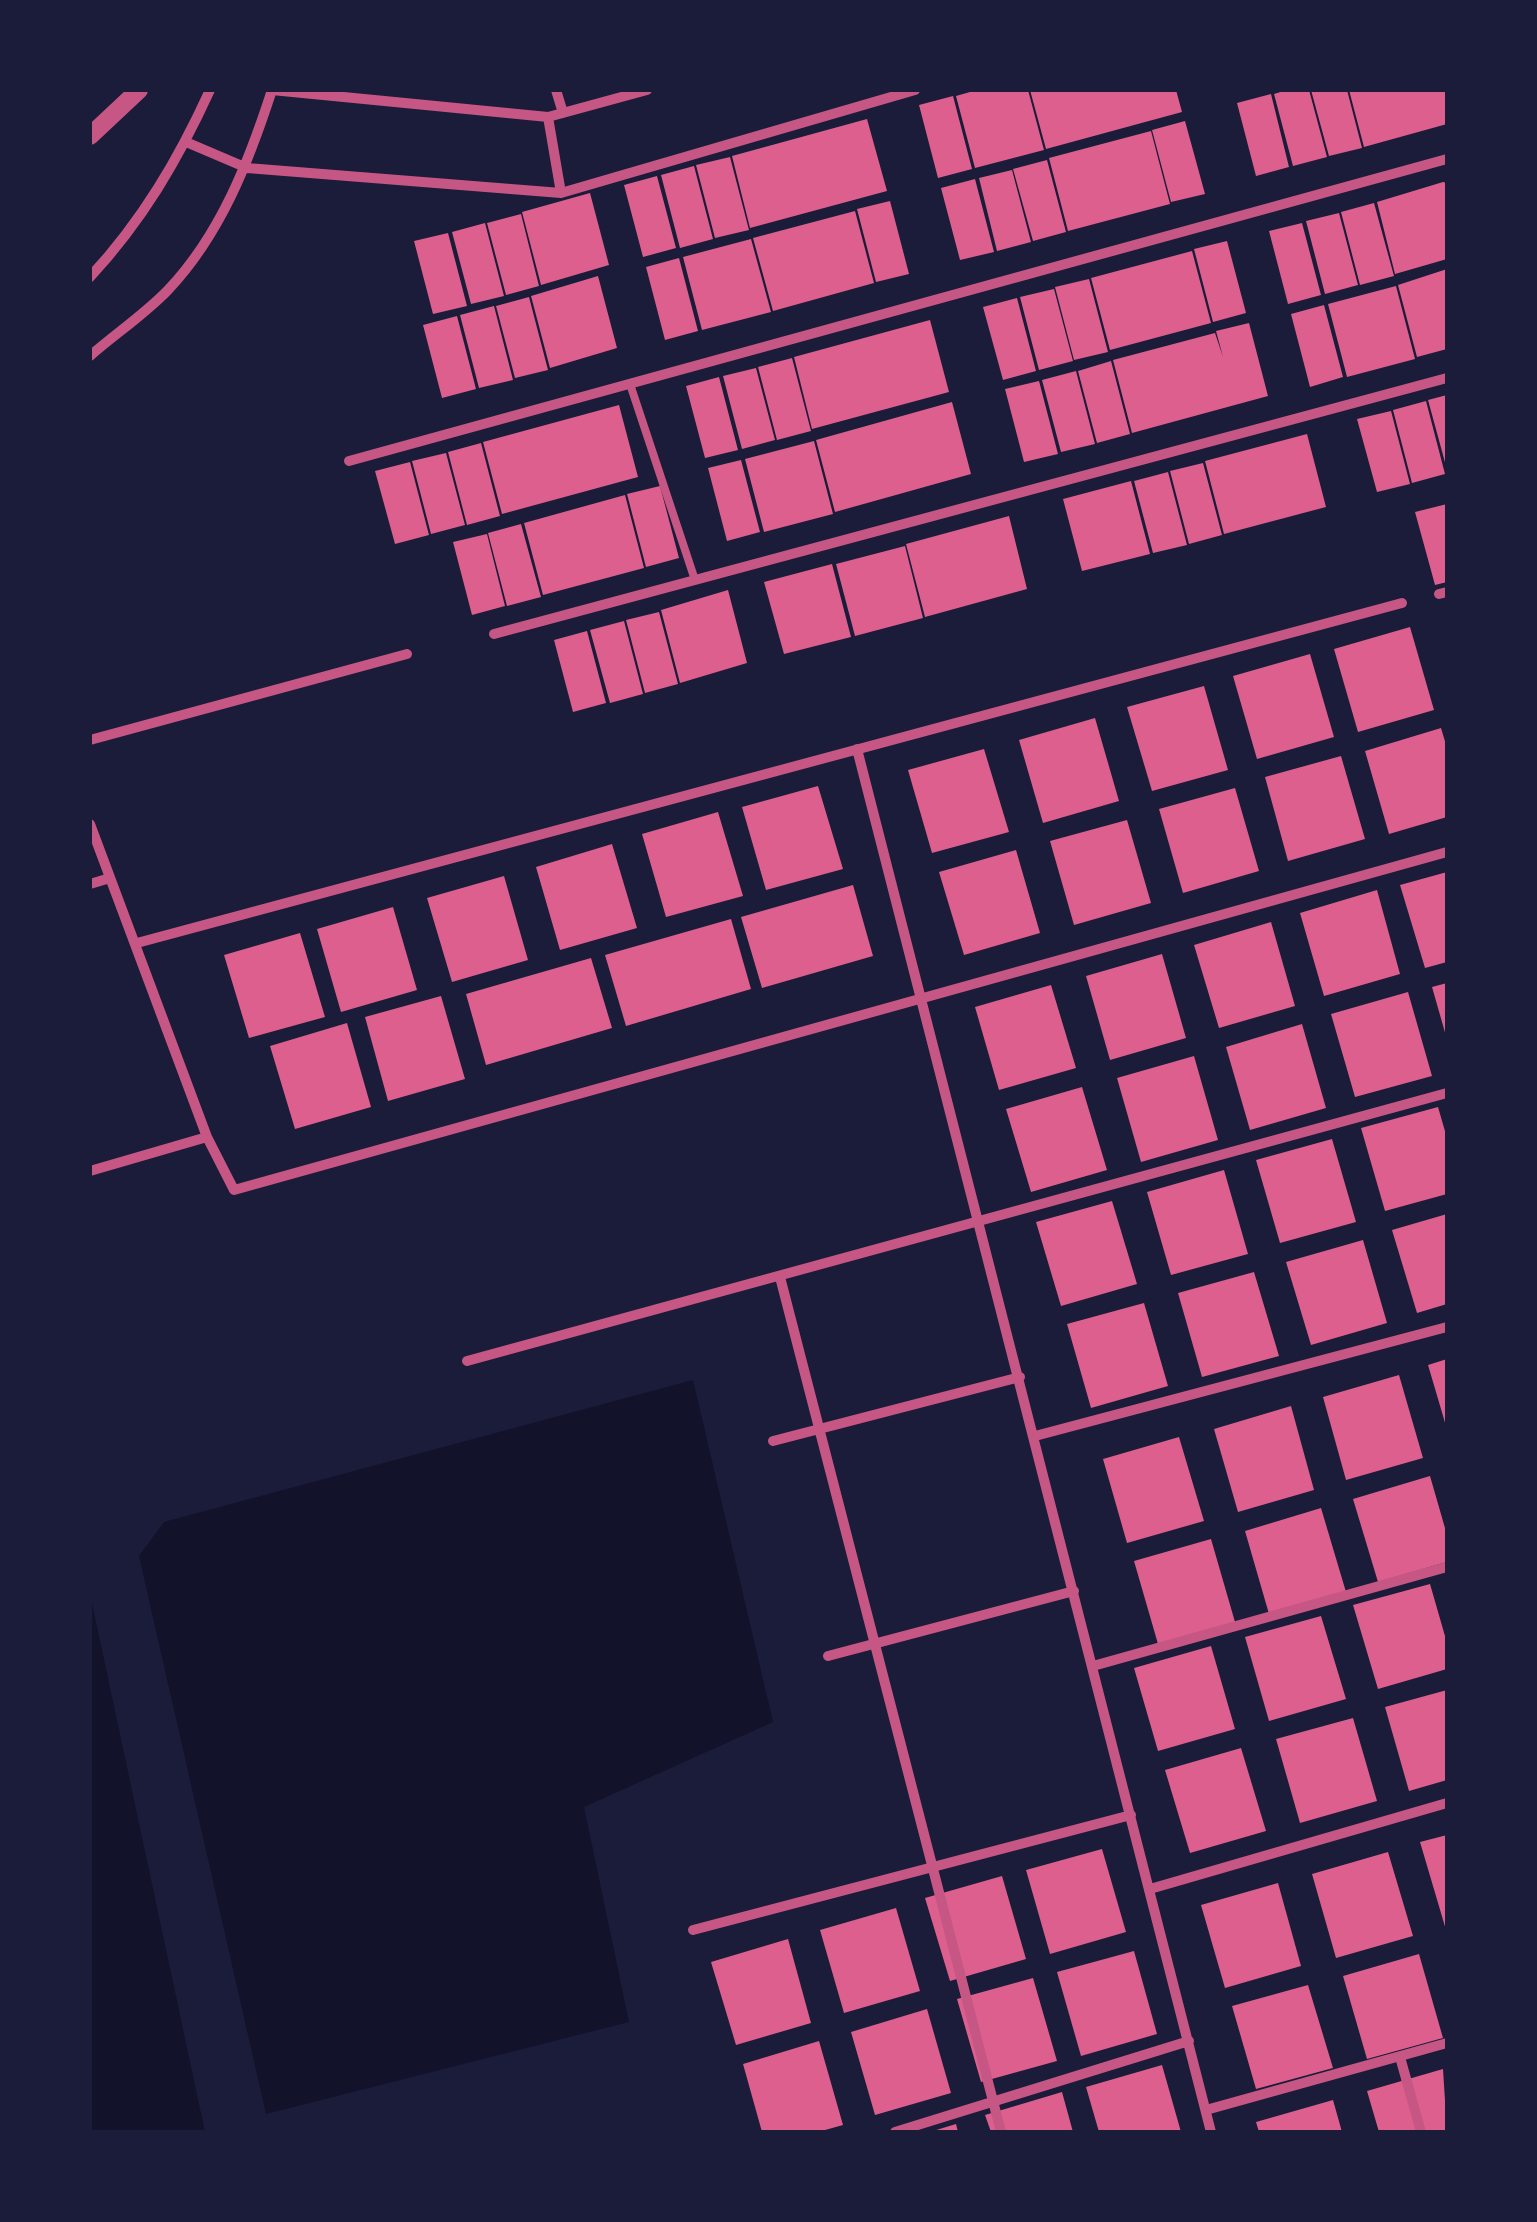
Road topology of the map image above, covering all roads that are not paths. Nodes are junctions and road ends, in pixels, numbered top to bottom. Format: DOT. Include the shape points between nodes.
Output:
graph roads {
  1 [pos="139,90"];
  2 [pos="210,90"];
  3 [pos="272,90"];
  4 [pos="556,90"];
  5 [pos="647,90"];
  6 [pos="866,90"];
  7 [pos="916,90"];
  8 [pos="870,103"];
  9 [pos="563,113"];
  10 [pos="548,117"];
  11 [pos="90,136"];
  12 [pos="186,142"];
  13 [pos="1447,159"];
  14 [pos="247,168"];
  15 [pos="561,192"];
  16 [pos="90,277"];
  17 [pos="90,356"];
  18 [pos="1447,378"];
  19 [pos="630,384"];
  20 [pos="349,460"];
  21 [pos="695,580"];
  22 [pos="1402,603"];
  23 [pos="494,634"];
  24 [pos="407,654"];
  25 [pos="90,740"];
  26 [pos="856,749"];
  27 [pos="90,824"];
  28 [pos="1447,852"];
  29 [pos="110,878"];
  30 [pos="90,884"];
  31 [pos="137,942"];
  32 [pos="924,998"];
  33 [pos="1447,1093"];
  34 [pos="207,1136"];
  35 [pos="90,1171"];
  36 [pos="980,1222"];
  37 [pos="780,1277"];
  38 [pos="1447,1327"];
  39 [pos="467,1361"];
  40 [pos="1020,1377"];
  41 [pos="820,1429"];
  42 [pos="1035,1436"];
  43 [pos="773,1441"];
  44 [pos="1447,1568"];
  45 [pos="1074,1591"];
  46 [pos="875,1643"];
  47 [pos="828,1656"];
  48 [pos="1093,1666"];
  49 [pos="1447,1803"];
  50 [pos="1131,1814"];
  51 [pos="932,1867"];
  52 [pos="1150,1888"];
  53 [pos="693,1930"];
  54 [pos="1189,2041"];
  55 [pos="1447,2043"];
  56 [pos="1400,2057"];
  57 [pos="993,2102"];
  58 [pos="1206,2110"];
  59 [pos="895,2132"];
  60 [pos="1001,2132"];
  61 [pos="1212,2132"];
  62 [pos="1421,2132"];
  1 -- 11 [label="street"];
  2 -- 12 [label="street"];
  3 -- 10 [label="street"];
  3 -- 14 [label="street"];
  4 -- 9 [label="street"];
  5 -- 9 [label="street"];
  6 -- 8 [label="street"];
  7 -- 8 [label="street"];
  8 -- 15 [label="street"];
  9 -- 10 [label="street"];
  10 -- 15 [label="street"];
  12 -- 14 [label="street"];
  12 -- 16 [label="street" via="122,243"];
  13 -- 19 [label="street"];
  14 -- 15 [label="street"];
  14 -- 17 [label="street" via="204,244 168,290"];
  18 -- 21 [label="street"];
  19 -- 20 [label="street"];
  19 -- 21 [label="lane"];
  21 -- 23 [label="street"];
  22 -- 26 [label="street"];
  24 -- 25 [label="street"];
  26 -- 31 [label="street"];
  26 -- 32 [label="street"];
  27 -- 29 [label="street"];
  28 -- 32 [label="street"];
  29 -- 30 [label="street"];
  29 -- 31 [label="street"];
  31 -- 34 [label="street"];
  32 -- 34 [label="street" via="234,1190"];
  32 -- 36 [label="street"];
  33 -- 36 [label="street"];
  34 -- 35 [label="street"];
  36 -- 37 [label="street"];
  36 -- 40 [label="street"];
  37 -- 39 [label="street"];
  37 -- 41 [label="street"];
  38 -- 42 [label="street"];
  40 -- 41 [label="street"];
  40 -- 42 [label="street"];
  41 -- 43 [label="street"];
  41 -- 46 [label="street"];
  42 -- 45 [label="street"];
  44 -- 48 [label="street"];
  45 -- 46 [label="street"];
  45 -- 48 [label="street"];
  46 -- 47 [label="street"];
  46 -- 51 [label="street"];
  48 -- 50 [label="street"];
  49 -- 52 [label="street"];
  50 -- 51 [label="street"];
  50 -- 52 [label="street"];
  51 -- 53 [label="street"];
  51 -- 57 [label="street"];
  52 -- 54 [label="street"];
  54 -- 57 [label="street"];
  54 -- 58 [label="street"];
  55 -- 56 [label="street"];
  56 -- 58 [label="street"];
  56 -- 62 [label="street"];
  57 -- 59 [label="street"];
  57 -- 60 [label="street"];
  58 -- 61 [label="street"];
}
